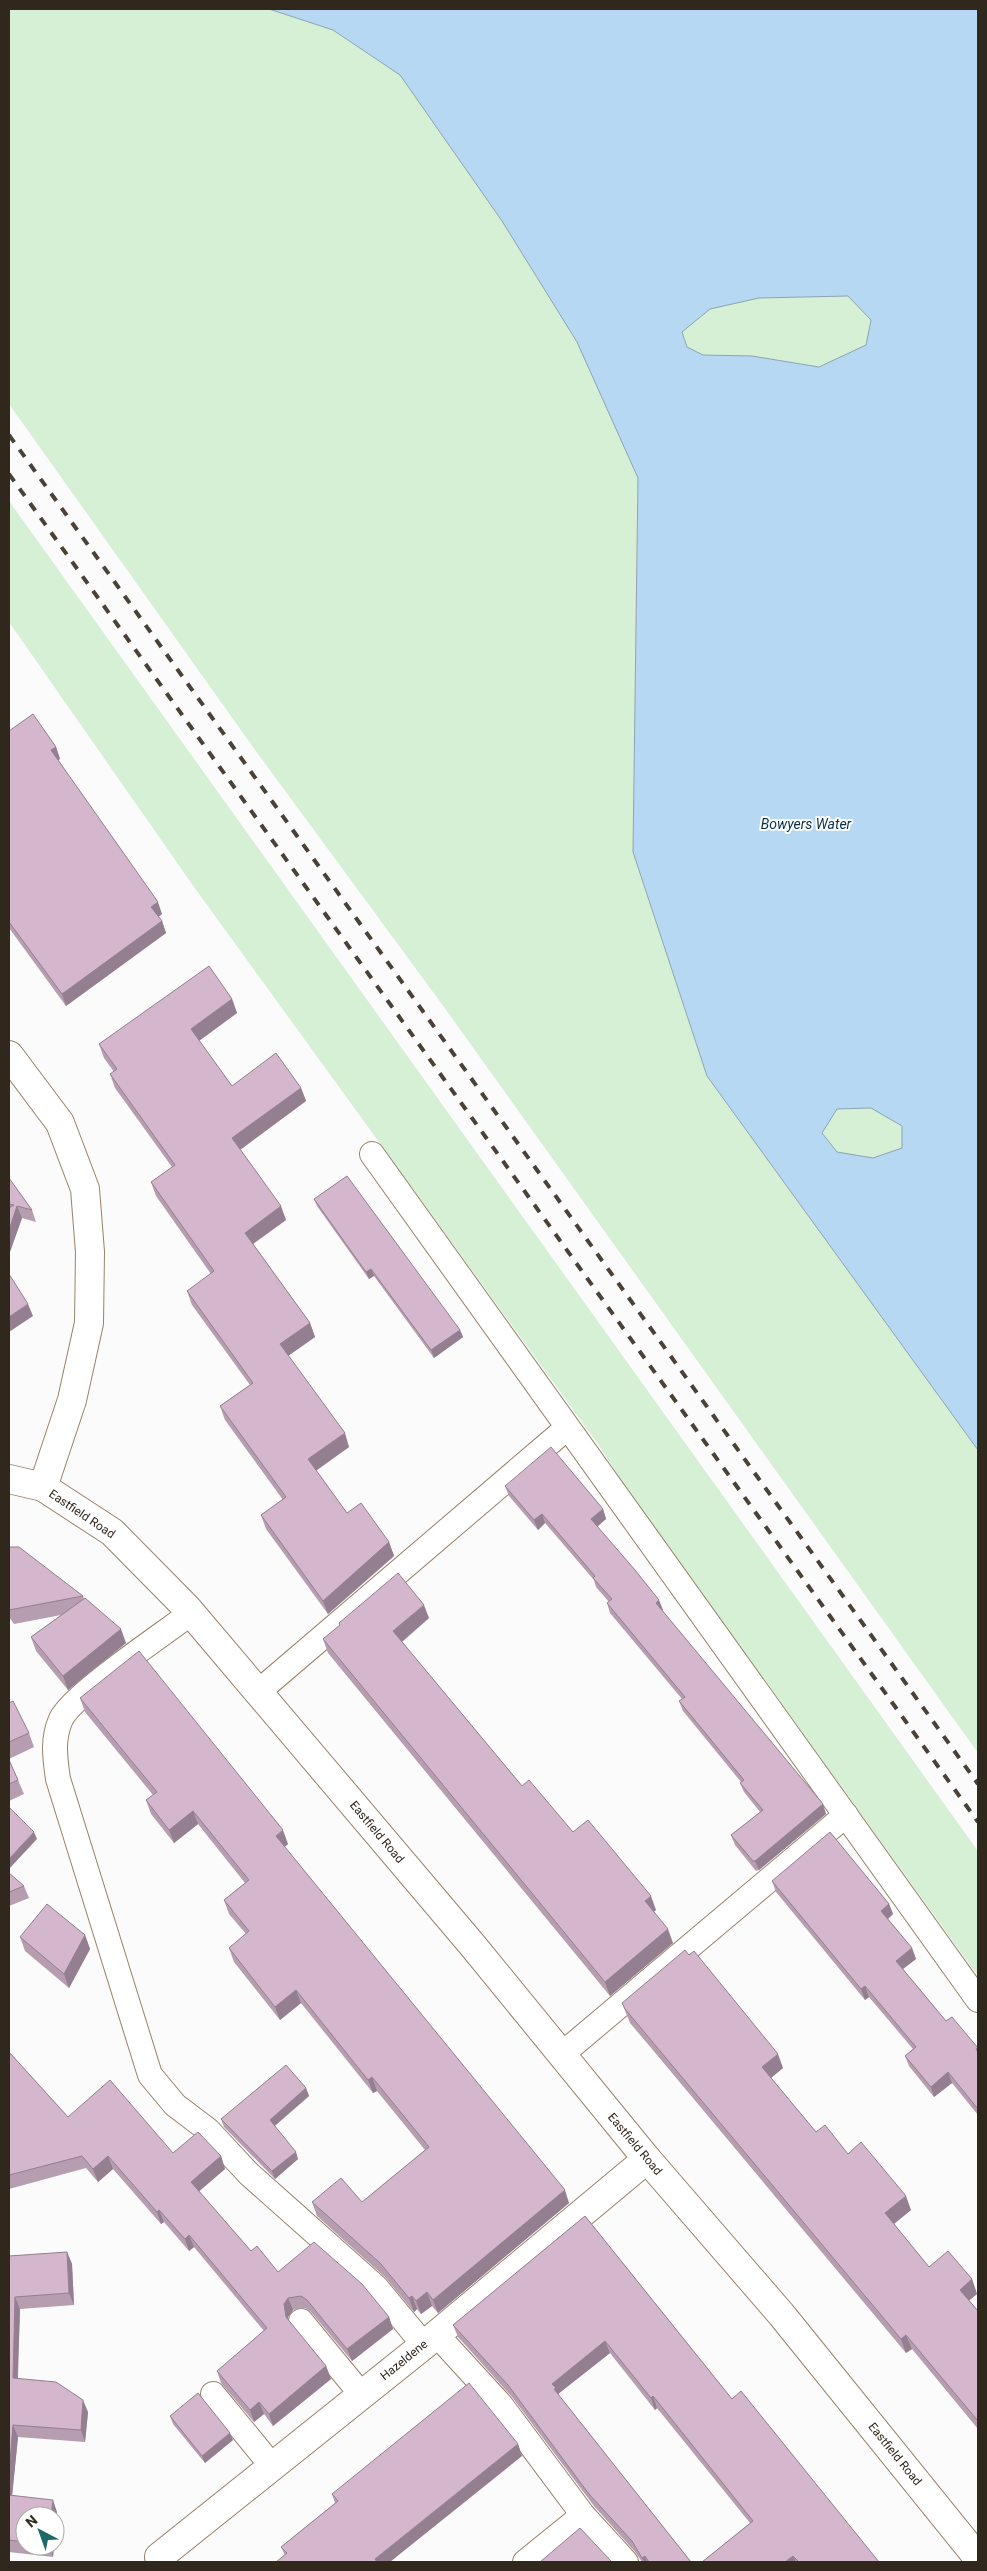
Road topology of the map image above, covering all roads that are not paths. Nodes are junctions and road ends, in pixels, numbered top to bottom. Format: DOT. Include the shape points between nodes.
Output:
graph roads {
  1 [pos="9,1055"];
  2 [pos="372,1154"];
  3 [pos="567,1428"];
  4 [pos="9,1479"];
  5 [pos="43,1487"];
  6 [pos="191,1613"];
  7 [pos="258,1692"];
  8 [pos="846,1815"];
  9 [pos="978,2000"];
  10 [pos="561,2055"];
  11 [pos="647,2159"];
  12 [pos="301,2321"];
  13 [pos="430,2339"];
  14 [pos="213,2394"];
  15 [pos="361,2394"];
  16 [pos="272,2466"];
  17 [pos="583,2514"];
  18 [pos="159,2557"];
  19 [pos="978,2558"];
  20 [pos="525,2562"];
  21 [pos="626,2562"];
  1 -- 5 [label="street, Eastfield Road" via="60,1123 85,1189 90,1252 89,1324 72,1400"];
  2 -- 3 [label="lane"];
  3 -- 7 [label="lane"];
  3 -- 8 [label="lane"];
  4 -- 5 [label="street"];
  5 -- 6 [label="street, Eastfield Road" via="112,1532"];
  6 -- 7 [label="street, Eastfield Road"];
  6 -- 13 [label="lane" via="84,1694 62,1718 54,1744 58,1779 150,2075 175,2105 208,2130 249,2174"];
  7 -- 10 [label="street, Eastfield Road"];
  8 -- 9 [label="lane"];
  8 -- 10 [label="lane"];
  10 -- 11 [label="street, Eastfield Road"];
  11 -- 13 [label="street, Hazeldene"];
  11 -- 19 [label="street, Eastfield Road" via="780,2314"];
  12 -- 15 [label="lane"];
  13 -- 15 [label="street, Hazeldene"];
  13 -- 17 [label="lane" via="501,2404"];
  14 -- 16 [label="lane"];
  15 -- 16 [label="street, Hazeldene"];
  16 -- 18 [label="street, Hazeldene"];
  17 -- 20 [label="lane"];
  17 -- 21 [label="lane"];
}
